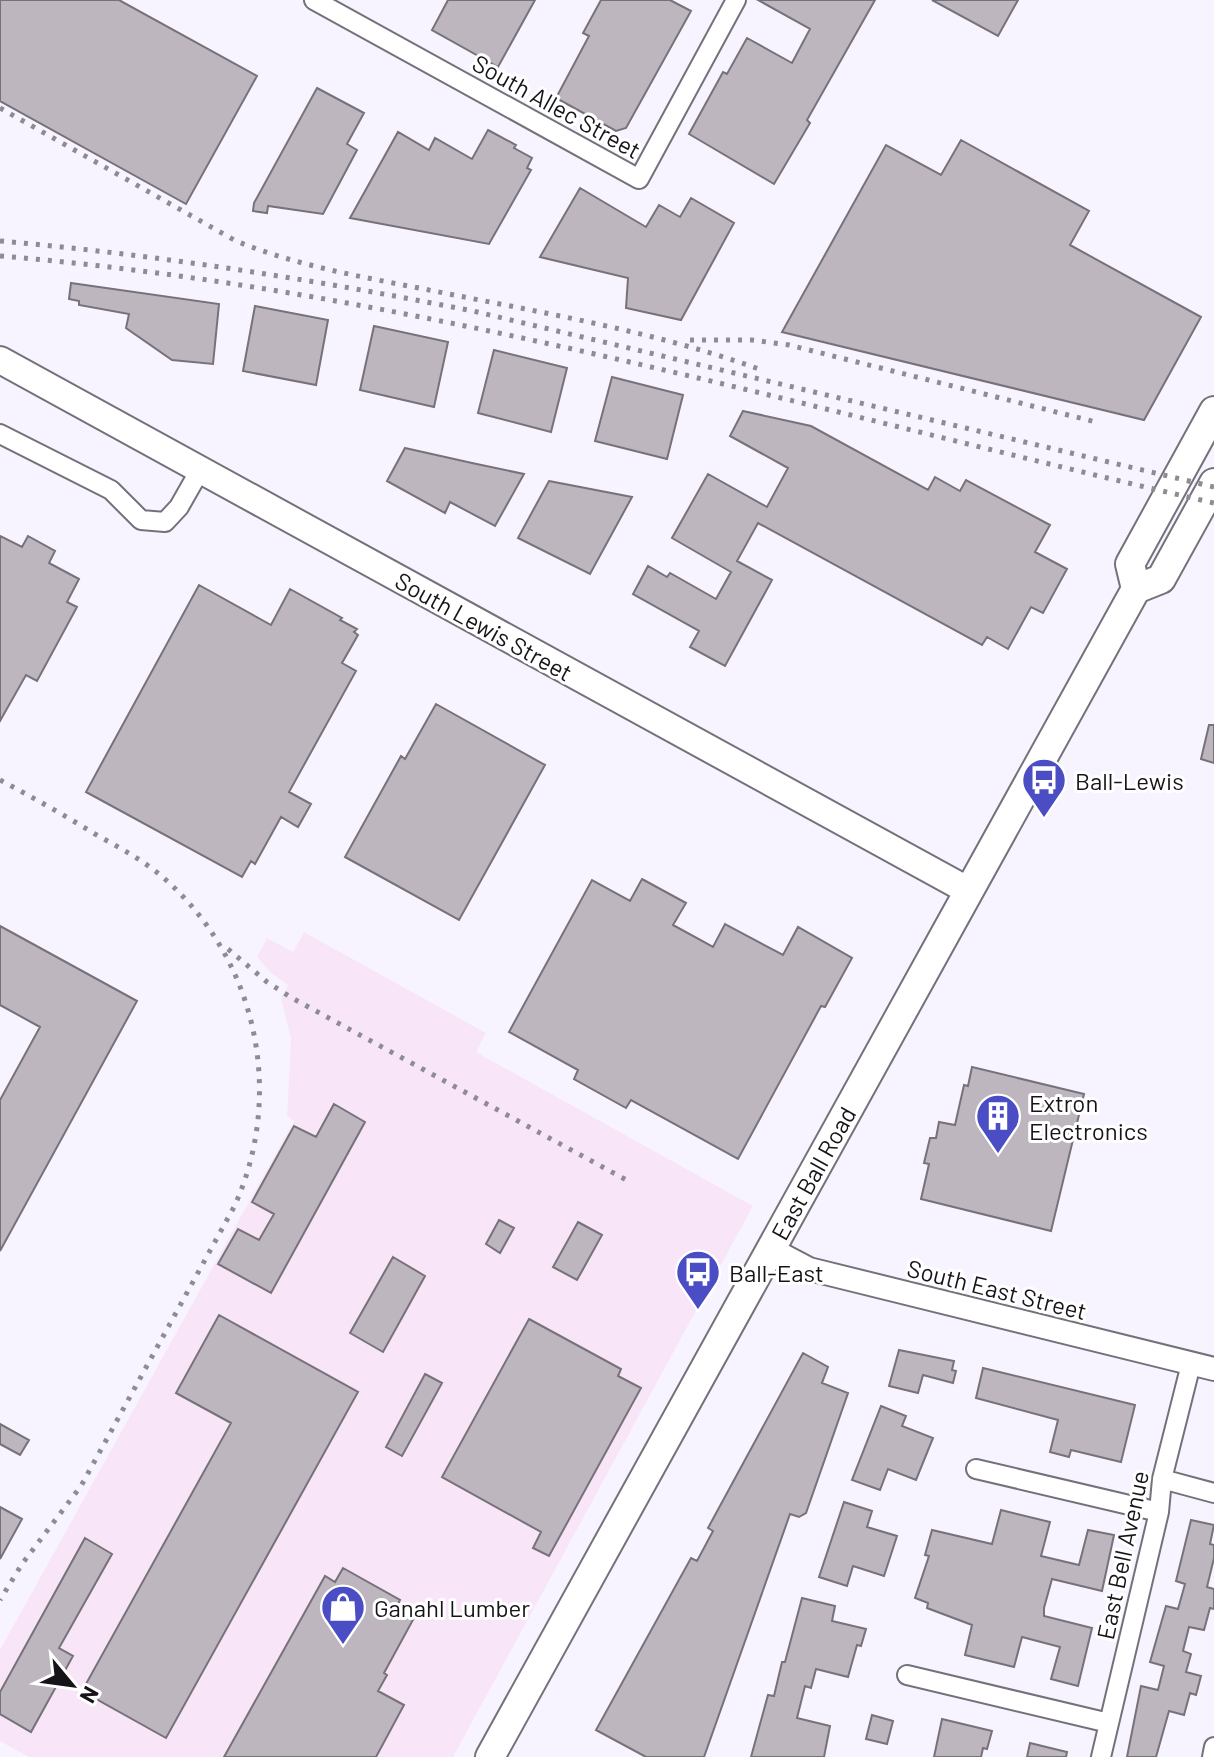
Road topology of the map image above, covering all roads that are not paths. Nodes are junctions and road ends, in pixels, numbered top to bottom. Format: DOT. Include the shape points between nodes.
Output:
graph roads {
  1 [pos="314,0"];
  2 [pos="736,0"];
  3 [pos="0,360"];
  4 [pos="1214,411"];
  5 [pos="0,434"];
  6 [pos="200,470"];
  7 [pos="1214,483"];
  8 [pos="1136,589"];
  9 [pos="969,891"];
  10 [pos="771,1249"];
  11 [pos="1191,1364"];
  12 [pos="1214,1369"];
  13 [pos="976,1469"];
  14 [pos="1162,1479"];
  15 [pos="1214,1493"];
  16 [pos="1159,1512"];
  17 [pos="907,1675"];
  18 [pos="1109,1723"];
  19 [pos="1214,1747"];
  20 [pos="490,1757"];
  21 [pos="1101,1757"];
  22 [pos="1212,1757"];
  1 -- 2 [label="street, South Allec Street" via="639,179"];
  3 -- 6 [label="main road, South Lewis Street"];
  4 -- 8 [label="main road, East Ball Road" via="1130,564"];
  5 -- 6 [label="street" via="111,490 141,520 165,522"];
  6 -- 9 [label="main road, South Lewis Street"];
  7 -- 8 [label="main road, East Ball Road" via="1161,579"];
  8 -- 9 [label="main road, East Ball Road"];
  9 -- 10 [label="main road, East Ball Road"];
  10 -- 11 [label="street, South East Street" via="809,1269"];
  10 -- 20 [label="main road, East Ball Road"];
  11 -- 12 [label="street, South East Street"];
  11 -- 14 [label="street, East Bell Avenue"];
  13 -- 16 [label="street"];
  14 -- 15 [label="street"];
  14 -- 16 [label="street, East Bell Avenue"];
  16 -- 18 [label="street, East Bell Avenue"];
  17 -- 18 [label="street"];
  18 -- 21 [label="street, East Bell Avenue"];
  19 -- 22 [label="street"];
}
